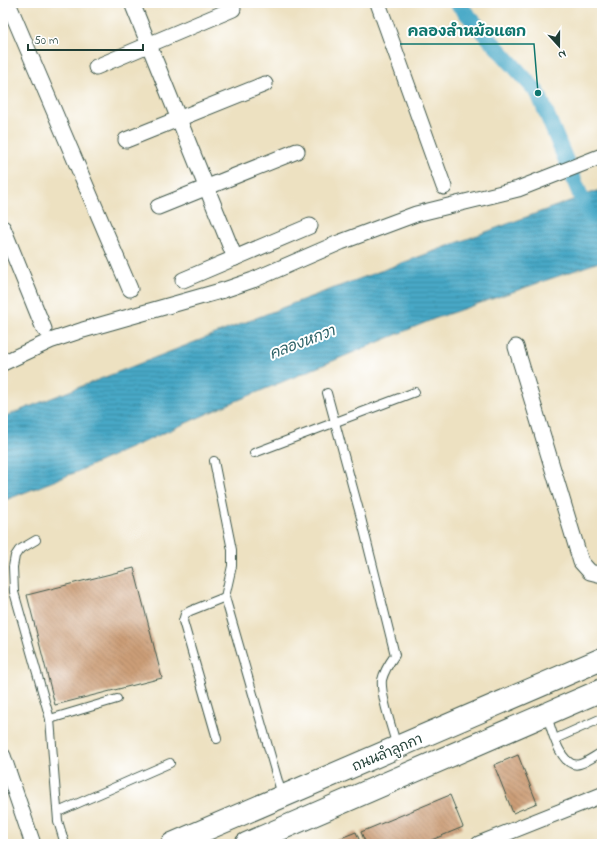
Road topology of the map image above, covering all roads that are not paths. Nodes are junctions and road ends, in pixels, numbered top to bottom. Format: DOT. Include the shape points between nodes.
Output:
graph roads {
  1 [pos="8,3"];
  2 [pos="132,3"];
  3 [pos="378,3"];
  4 [pos="232,9"];
  5 [pos="149,44"];
  6 [pos="96,67"];
  7 [pos="265,84"];
  8 [pos="178,118"];
  9 [pos="126,140"];
  10 [pos="297,151"];
  11 [pos="600,157"];
  12 [pos="207,187"];
  13 [pos="444,187"];
  14 [pos="158,207"];
  15 [pos="310,226"];
  16 [pos="3,228"];
  17 [pos="235,258"];
  18 [pos="183,280"];
  19 [pos="130,289"];
  20 [pos="44,329"];
  21 [pos="516,347"];
  22 [pos="3,363"];
  23 [pos="415,392"];
  24 [pos="327,393"];
  25 [pos="336,422"];
  26 [pos="254,453"];
  27 [pos="214,461"];
  28 [pos="36,540"];
  29 [pos="602,575"];
  30 [pos="225,596"];
  31 [pos="602,659"];
  32 [pos="602,690"];
  33 [pos="117,699"];
  34 [pos="546,714"];
  35 [pos="602,718"];
  36 [pos="50,720"];
  37 [pos="217,739"];
  38 [pos="555,739"];
  39 [pos="398,748"];
  40 [pos="602,752"];
  41 [pos="3,756"];
  42 [pos="170,763"];
  43 [pos="602,795"];
  44 [pos="283,796"];
  45 [pos="58,812"];
  46 [pos="33,844"];
  47 [pos="65,844"];
  48 [pos="172,844"];
  49 [pos="246,844"];
  50 [pos="479,844"];
  1 -- 19 [label="street"];
  2 -- 5 [label="street"];
  3 -- 13 [label="street"];
  4 -- 5 [label="street"];
  5 -- 6 [label="street"];
  5 -- 8 [label="street"];
  7 -- 8 [label="street"];
  8 -- 9 [label="street"];
  8 -- 12 [label="street"];
  10 -- 12 [label="street"];
  11 -- 22 [label="street" via="518,189 416,214 246,282 83,330 50,341"];
  12 -- 14 [label="street"];
  12 -- 17 [label="street"];
  15 -- 17 [label="street"];
  16 -- 20 [label="street"];
  17 -- 18 [label="street"];
  21 -- 29 [label="street" via="581,562 590,572"];
  23 -- 25 [label="lane"];
  24 -- 25 [label="lane"];
  25 -- 26 [label="lane"];
  25 -- 39 [label="lane" via="395,654 382,680"];
  27 -- 30 [label="lane" via="232,550 232,566"];
  28 -- 36 [label="lane" via="19,550 15,556 14,592"];
  30 -- 37 [label="lane" via="190,611 185,614 183,621"];
  30 -- 44 [label="lane"];
  31 -- 39 [label="main road, ถนนลำลูกกา"];
  32 -- 34 [label="main road, ถนนลำลูกกา"];
  33 -- 36 [label="lane"];
  34 -- 38 [label="lane"];
  34 -- 49 [label="main road, ถนนลำลูกกา"];
  35 -- 38 [label="lane"];
  36 -- 45 [label="lane"];
  38 -- 40 [label="lane" via="566,762 571,765 580,764"];
  39 -- 44 [label="main road, ถนนลำลูกกา"];
  41 -- 46 [label="street"];
  42 -- 45 [label="lane"];
  43 -- 50 [label="street"];
  44 -- 48 [label="main road, ถนนลำลูกกา"];
  45 -- 47 [label="lane"];
}
